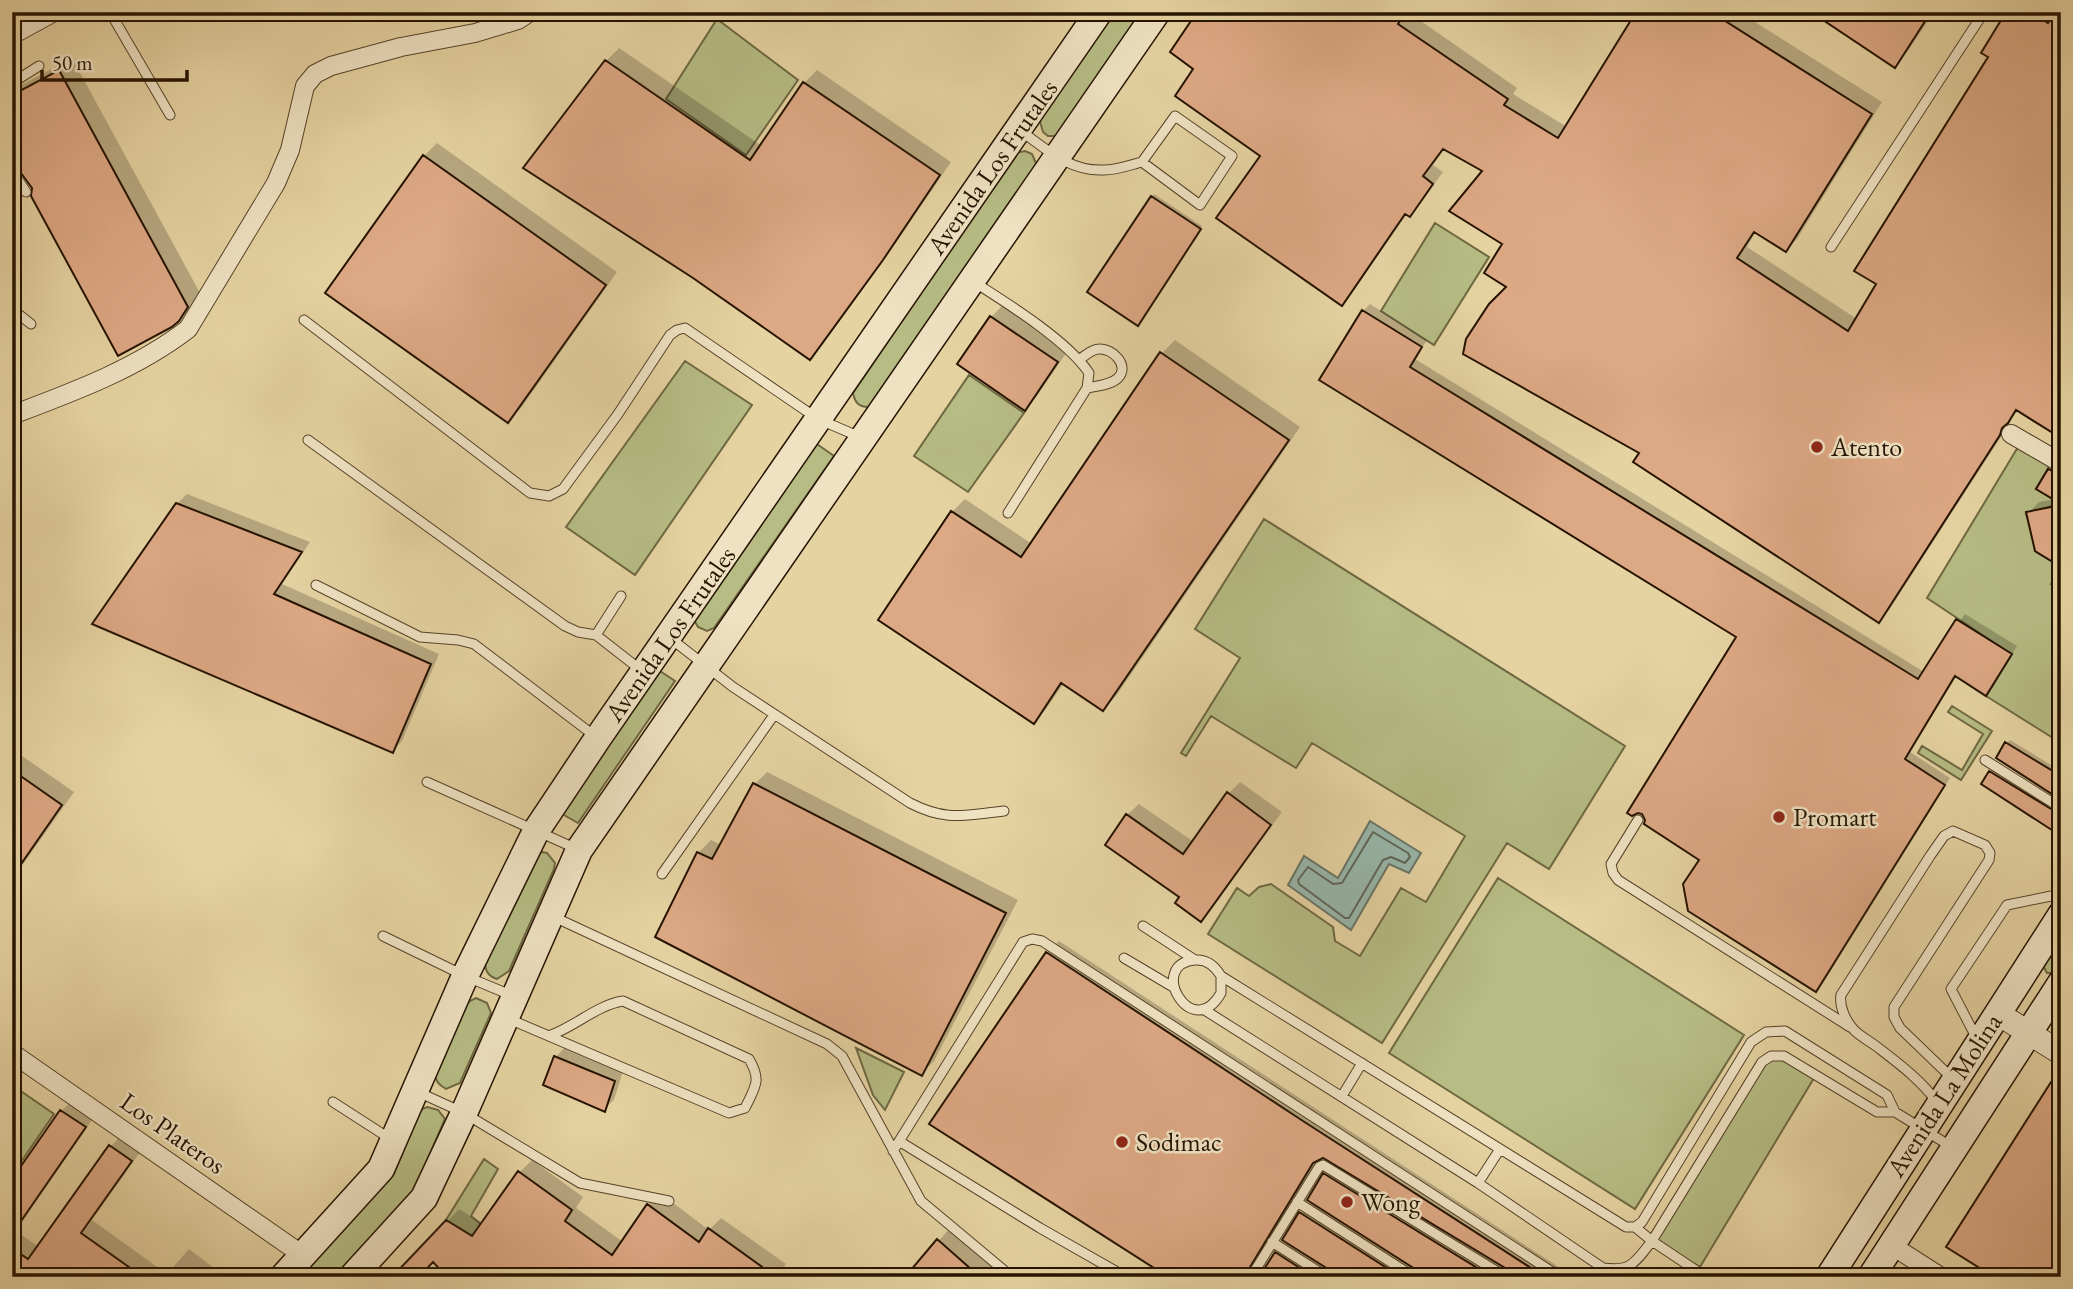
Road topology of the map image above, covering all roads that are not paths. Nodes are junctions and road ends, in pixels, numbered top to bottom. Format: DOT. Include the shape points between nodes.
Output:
graph roads {
  1 [pos="54,12"];
  2 [pos="110,12"];
  3 [pos="530,12"];
  4 [pos="1099,12"];
  5 [pos="1157,12"];
  6 [pos="1984,12"];
  7 [pos="12,35"];
  8 [pos="39,66"];
  9 [pos="12,83"];
  10 [pos="170,115"];
  11 [pos="1018,129"];
  12 [pos="1058,158"];
  13 [pos="1142,162"];
  14 [pos="12,170"];
  15 [pos="26,192"];
  16 [pos="1831,247"];
  17 [pos="972,281"];
  18 [pos="12,309"];
  19 [pos="304,320"];
  20 [pos="31,324"];
  21 [pos="1080,359"];
  22 [pos="1087,388"];
  23 [pos="12,415"];
  24 [pos="818,419"];
  25 [pos="2011,434"];
  26 [pos="862,438"];
  27 [pos="308,440"];
  28 [pos="2061,463"];
  29 [pos="1008,513"];
  30 [pos="316,585"];
  31 [pos="621,596"];
  32 [pos="596,635"];
  33 [pos="668,637"];
  34 [pos="706,666"];
  35 [pos="643,673"];
  36 [pos="774,715"];
  37 [pos="598,738"];
  38 [pos="1985,760"];
  39 [pos="427,782"];
  40 [pos="2061,808"];
  41 [pos="1004,811"];
  42 [pos="1637,820"];
  43 [pos="536,831"];
  44 [pos="579,850"];
  45 [pos="662,874"];
  46 [pos="2061,894"];
  47 [pos="550,915"];
  48 [pos="2061,915"];
  49 [pos="1143,926"];
  50 [pos="383,936"];
  51 [pos="1124,958"];
  52 [pos="1195,960"];
  53 [pos="465,976"];
  54 [pos="1221,976"];
  55 [pos="2020,977"];
  56 [pos="1173,988"];
  57 [pos="2058,995"];
  58 [pos="510,1007"];
  59 [pos="1203,1009"];
  60 [pos="1997,1013"];
  61 [pos="1854,1030"];
  62 [pos="2028,1032"];
  63 [pos="551,1035"];
  64 [pos="1978,1041"];
  65 [pos="12,1053"];
  66 [pos="2061,1053"];
  67 [pos="1362,1063"];
  68 [pos="1954,1079"];
  69 [pos="416,1091"];
  70 [pos="1342,1096"];
  71 [pos="333,1102"];
  72 [pos="1938,1103"];
  73 [pos="1895,1112"];
  74 [pos="464,1113"];
  75 [pos="1922,1128"];
  76 [pos="394,1141"];
  77 [pos="899,1141"];
  78 [pos="1953,1148"];
  79 [pos="1500,1149"];
  80 [pos="893,1151"];
  81 [pos="1478,1183"];
  82 [pos="669,1201"];
  83 [pos="1297,1202"];
  84 [pos="1634,1227"];
  85 [pos="1652,1241"];
  86 [pos="1272,1242"];
  87 [pos="1891,1245"];
  88 [pos="304,1256"];
  89 [pos="283,1277"];
  90 [pos="352,1277"];
  91 [pos="1012,1277"];
  92 [pos="1126,1277"];
  93 [pos="1251,1277"];
  94 [pos="1327,1277"];
  95 [pos="1414,1277"];
  96 [pos="1506,1277"];
  97 [pos="1560,1277"];
  98 [pos="1706,1277"];
  99 [pos="1829,1277"];
  100 [pos="1871,1277"];
  101 [pos="1941,1277"];
  1 -- 7 [label="street"];
  2 -- 10 [label="lane"];
  3 -- 23 [label="street" via="475,33 401,47 315,74 305,86 290,150 276,183 188,330 105,378"];
  4 -- 11 [label="main road, Avenida Los Frutales"];
  5 -- 12 [label="main road, Avenida Los Frutales"];
  6 -- 16 [label="lane"];
  8 -- 9 [label="lane"];
  11 -- 12 [label="lane"];
  11 -- 24 [label="main road, Avenida Los Frutales"];
  12 -- 13 [label="lane" via="1078,169 1106,170"];
  12 -- 17 [label="main road, Avenida Los Frutales"];
  13 -- 13 [label="lane" via="1200,205 1232,156 1175,116"];
  14 -- 15 [label="lane"];
  17 -- 21 [label="lane"];
  17 -- 26 [label="main road, Avenida Los Frutales"];
  18 -- 20 [label="lane"];
  19 -- 24 [label="lane" via="530,493 549,496 564,489 677,330 685,328"];
  21 -- 22 [label="lane" via="1089,373"];
  21 -- 22 [label="lane" via="1103,349 1122,363 1119,377"];
  22 -- 29 [label="lane"];
  24 -- 26 [label="lane"];
  24 -- 33 [label="main road, Avenida Los Frutales"];
  25 -- 28 [label="street"];
  26 -- 34 [label="main road, Avenida Los Frutales"];
  27 -- 32 [label="lane" via="565,626"];
  30 -- 37 [label="lane" via="419,637 474,644"];
  31 -- 32 [label="lane"];
  32 -- 35 [label="lane"];
  33 -- 34 [label="lane"];
  33 -- 35 [label="main road, Avenida Los Frutales"];
  34 -- 36 [label="lane"];
  34 -- 44 [label="main road, Avenida Los Frutales"];
  35 -- 37 [label="main road, Avenida Los Frutales"];
  36 -- 41 [label="lane" via="926,811 946,817"];
  36 -- 45 [label="lane"];
  37 -- 43 [label="main road, Avenida Los Frutales"];
  38 -- 40 [label="lane"];
  39 -- 43 [label="lane"];
  42 -- 61 [label="lane" via="1611,864 1618,880"];
  43 -- 44 [label="lane"];
  43 -- 53 [label="main road, Avenida Los Frutales"];
  44 -- 47 [label="main road, Avenida Los Frutales"];
  46 -- 64 [label="lane" via="2007,905 1951,989"];
  47 -- 58 [label="main road, Avenida Los Frutales"];
  47 -- 80 [label="lane" via="827,1044 842,1056"];
  48 -- 55 [label="main road, Avenida La Molina"];
  49 -- 52 [label="lane"];
  50 -- 53 [label="lane"];
  51 -- 56 [label="lane"];
  52 -- 54 [label="lane" via="1211,964"];
  52 -- 56 [label="lane" via="1181,966"];
  53 -- 58 [label="lane"];
  53 -- 69 [label="main road, Avenida Los Frutales"];
  54 -- 59 [label="lane" via="1221,993"];
  54 -- 67 [label="lane"];
  55 -- 57 [label="street"];
  55 -- 60 [label="main road, Avenida La Molina"];
  56 -- 59 [label="lane" via="1180,1002"];
  57 -- 62 [label="main road, Avenida La Molina"];
  58 -- 63 [label="lane"];
  58 -- 74 [label="main road, Avenida Los Frutales"];
  59 -- 70 [label="lane"];
  60 -- 62 [label="street"];
  60 -- 64 [label="main road, Avenida La Molina"];
  61 -- 68 [label="lane" via="1844,1014 1841,995 1944,836 1953,831 1986,845 1989,860 1894,1007 1900,1028"];
  61 -- 72 [label="lane" via="1910,1073"];
  62 -- 66 [label="street"];
  62 -- 78 [label="main road, Avenida La Molina"];
  63 -- 63 [label="lane" via="610,1003 623,1001 749,1059 757,1072 757,1084 745,1108 729,1114"];
  64 -- 68 [label="main road, Avenida La Molina"];
  65 -- 88 [label="street, Los Plateros"];
  67 -- 70 [label="lane"];
  67 -- 79 [label="lane"];
  68 -- 72 [label="main road, Avenida La Molina"];
  69 -- 74 [label="lane"];
  69 -- 76 [label="main road, Avenida Los Frutales"];
  70 -- 81 [label="lane"];
  71 -- 76 [label="lane"];
  72 -- 75 [label="main road, Avenida La Molina"];
  73 -- 75 [label="lane"];
  73 -- 84 [label="lane" via="1887,1095 1785,1031 1766,1032 1751,1042 1643,1222"];
  73 -- 85 [label="lane" via="1877,1112 1784,1056 1772,1056 1762,1062"];
  74 -- 82 [label="lane" via="580,1183"];
  74 -- 90 [label="main road, Avenida Los Frutales" via="424,1198"];
  75 -- 78 [label="lane"];
  75 -- 99 [label="main road, Avenida La Molina"];
  76 -- 88 [label="main road, Avenida Los Frutales" via="381,1169"];
  77 -- 80 [label="lane"];
  77 -- 92 [label="lane"];
  77 -- 97 [label="lane" via="1023,942 1042,941"];
  78 -- 87 [label="main road, Avenida La Molina"];
  79 -- 81 [label="lane"];
  79 -- 84 [label="lane" via="1626,1227"];
  80 -- 91 [label="lane" via="922,1201"];
  81 -- 85 [label="lane" via="1603,1268 1632,1266"];
  83 -- 86 [label="lane"];
  83 -- 95 [label="lane"];
  83 -- 96 [label="lane" via="1319,1167 1327,1166"];
  84 -- 85 [label="lane"];
  85 -- 98 [label="lane"];
  86 -- 93 [label="lane"];
  86 -- 94 [label="lane"];
  87 -- 100 [label="main road, Avenida La Molina"];
  87 -- 101 [label="street"];
  88 -- 89 [label="main road, Avenida Los Frutales"];
}
